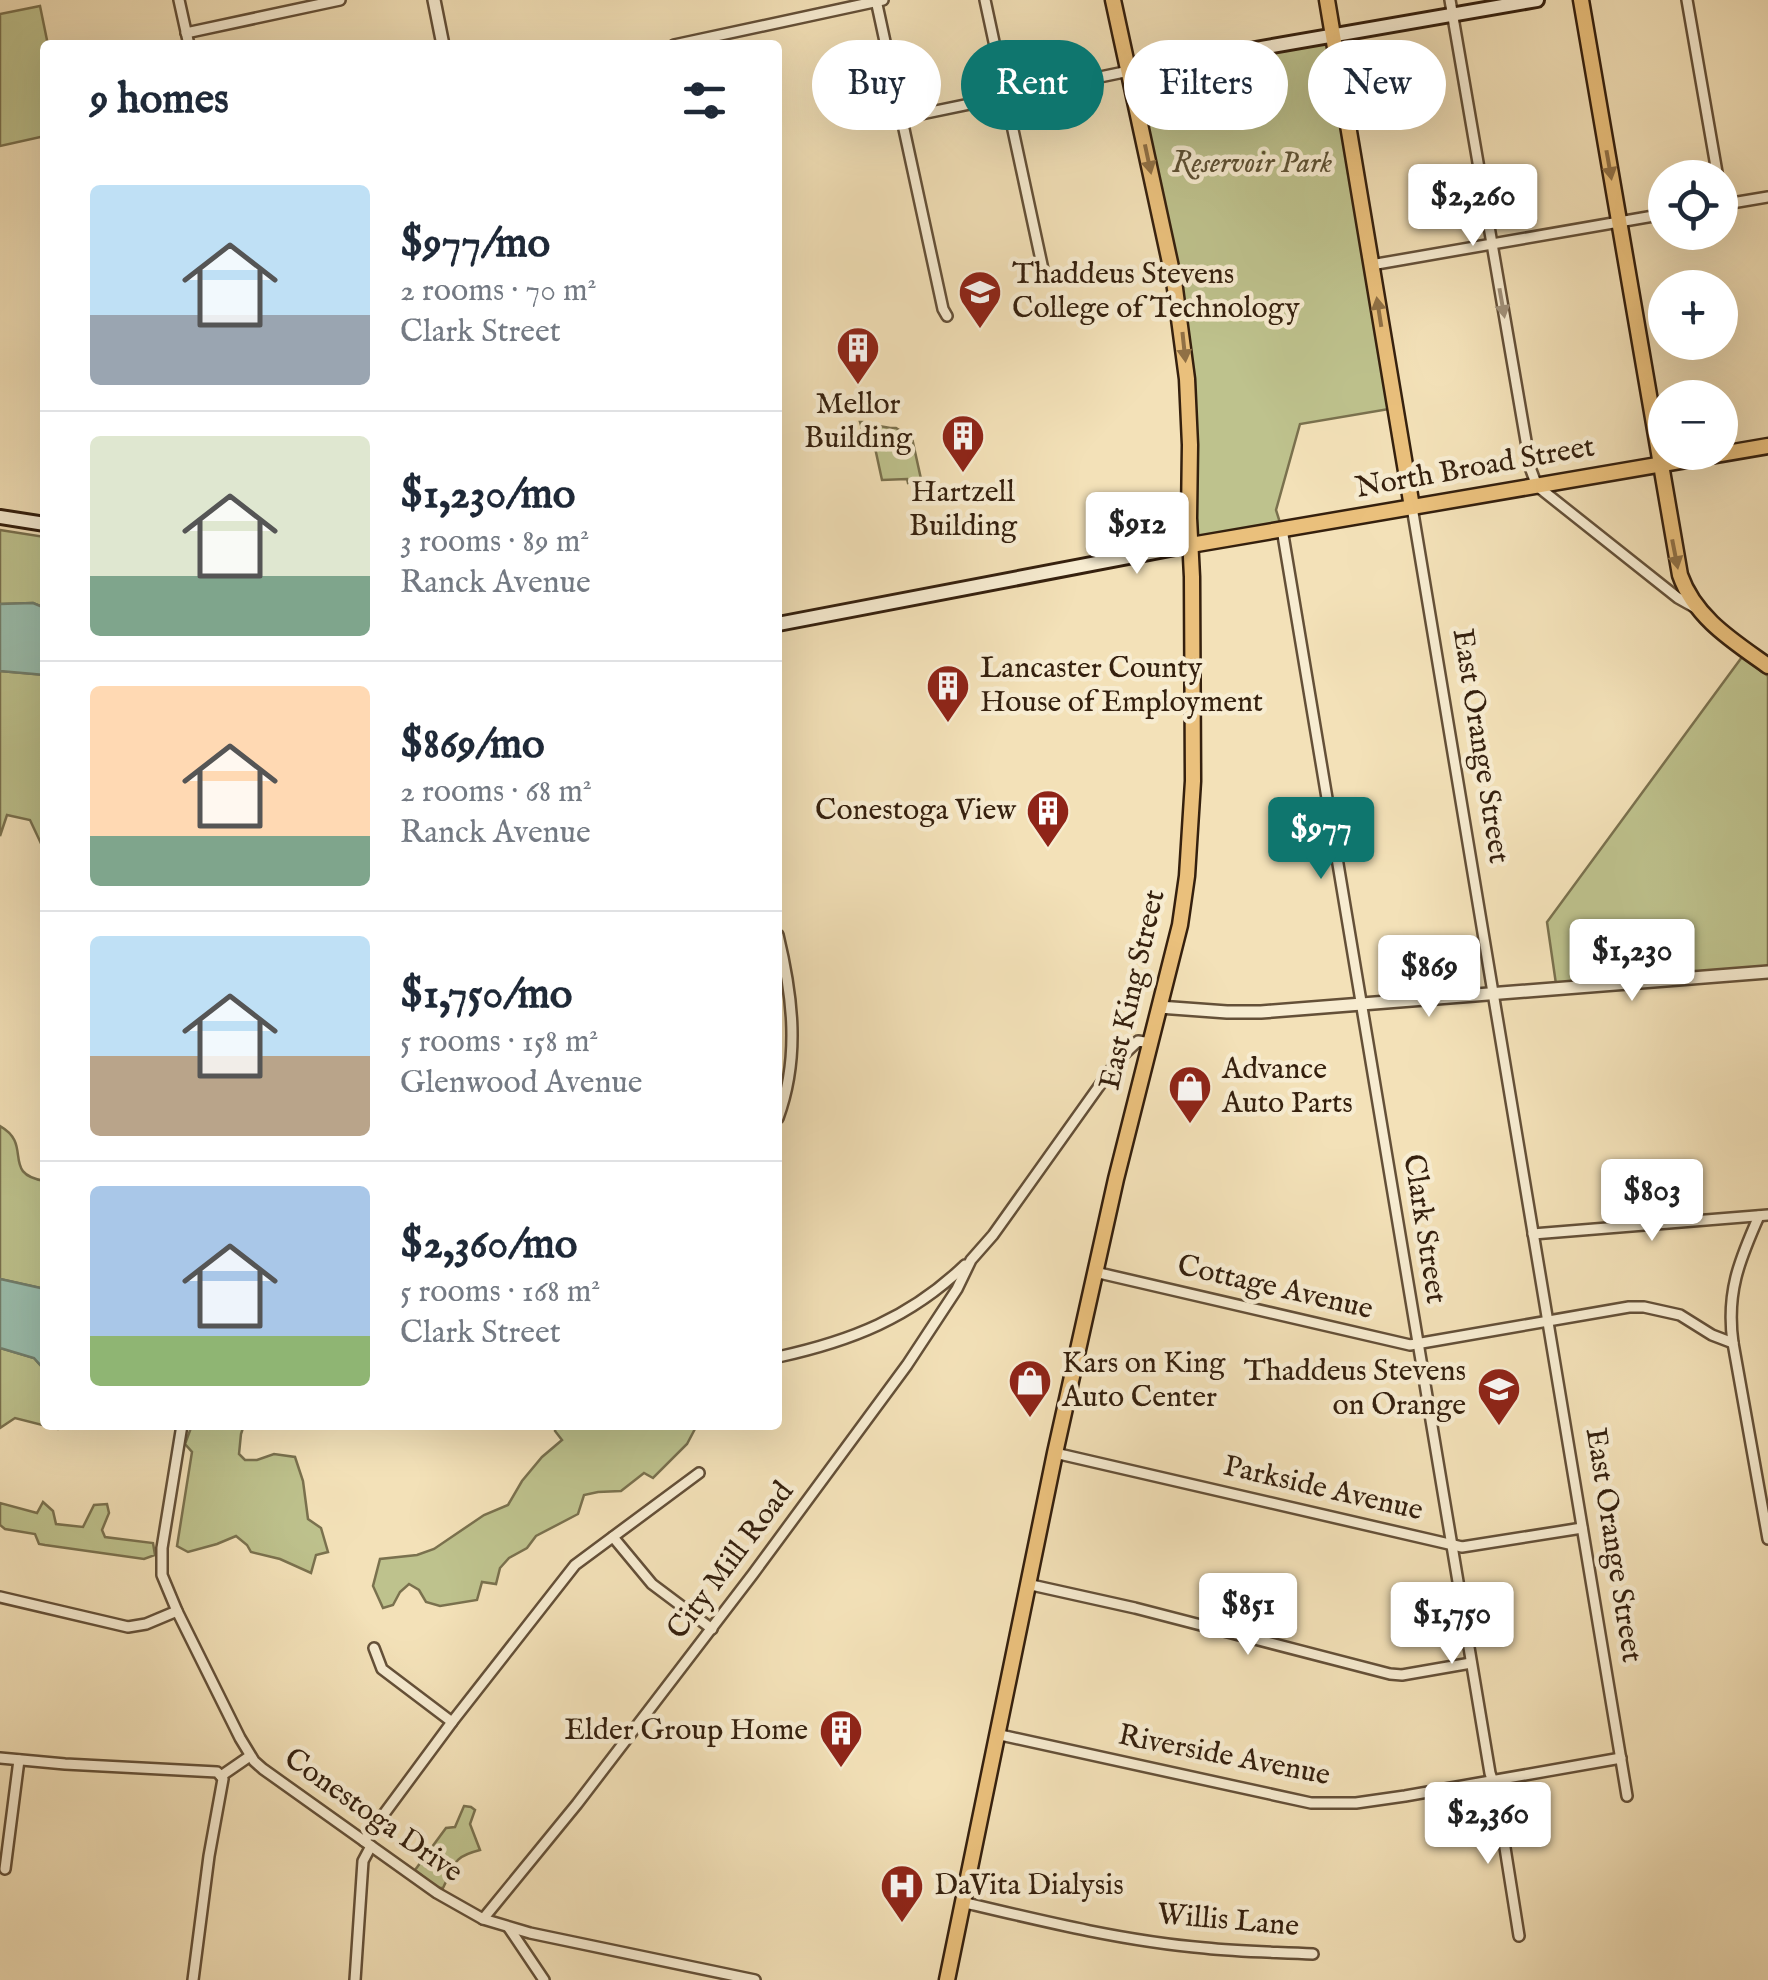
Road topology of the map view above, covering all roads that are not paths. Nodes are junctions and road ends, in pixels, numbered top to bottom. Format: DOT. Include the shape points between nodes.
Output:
graph roads {
  1 [pos="179,0"];
  2 [pos="340,0"];
  3 [pos="434,0"];
  4 [pos="879,0"];
  5 [pos="985,0"];
  6 [pos="1113,0"];
  7 [pos="1327,0"];
  8 [pos="1537,0"];
  9 [pos="1581,0"];
  10 [pos="1687,0"];
  11 [pos="1452,7"];
  12 [pos="186,33"];
  13 [pos="1333,35"];
  14 [pos="188,40"];
  15 [pos="443,40"];
  16 [pos="697,40"];
  17 [pos="887,40"];
  18 [pos="994,40"];
  19 [pos="1288,43"];
  20 [pos="1124,46"];
  21 [pos="905,130"];
  22 [pos="1013,130"];
  23 [pos="1142,130"];
  24 [pos="1715,160"];
  25 [pos="1768,197"];
  26 [pos="1738,200"];
  27 [pos="1648,217"];
  28 [pos="1619,222"];
  29 [pos="1492,244"];
  30 [pos="1371,265"];
  31 [pos="1044,274"];
  32 [pos="947,316"];
  33 [pos="1648,394"];
  34 [pos="1768,446"];
  35 [pos="1738,451"];
  36 [pos="1648,467"];
  37 [pos="1661,470"];
  38 [pos="1537,486"];
  39 [pos="1412,507"];
  40 [pos="0,517"];
  41 [pos="40,523"];
  42 [pos="1282,529"];
  43 [pos="1191,545"];
  44 [pos="1697,609"];
  45 [pos="782,623"];
  46 [pos="1768,666"];
  47 [pos="782,954"];
  48 [pos="1768,972"];
  49 [pos="1493,994"];
  50 [pos="1362,1004"];
  51 [pos="1159,1007"];
  52 [pos="1151,1043"];
  53 [pos="782,1106"];
  54 [pos="1763,1216"];
  55 [pos="1533,1234"];
  56 [pos="971,1260"];
  57 [pos="1095,1272"];
  58 [pos="1548,1321"];
  59 [pos="1418,1343"];
  60 [pos="1733,1343"];
  61 [pos="782,1356"];
  62 [pos="181,1430"];
  63 [pos="1055,1453"];
  64 [pos="699,1473"];
  65 [pos="1582,1528"];
  66 [pos="613,1537"];
  67 [pos="1768,1539"];
  68 [pos="1452,1544"];
  69 [pos="1027,1584"];
  70 [pos="0,1597"];
  71 [pos="178,1611"];
  72 [pos="712,1629"];
  73 [pos="374,1648"];
  74 [pos="1471,1663"];
  75 [pos="452,1722"];
  76 [pos="996,1734"];
  77 [pos="250,1756"];
  78 [pos="0,1758"];
  79 [pos="1621,1758"];
  80 [pos="19,1760"];
  81 [pos="222,1776"];
  82 [pos="1492,1780"];
  83 [pos="1627,1796"];
  84 [pos="367,1844"];
  85 [pos="5,1869"];
  86 [pos="962,1902"];
  87 [pos="483,1919"];
  88 [pos="509,1928"];
  89 [pos="1519,1936"];
  90 [pos="1313,1954"];
  91 [pos="193,1980"];
  92 [pos="355,1980"];
  93 [pos="544,1980"];
  94 [pos="755,1980"];
  95 [pos="947,1980"];
  1 -- 12 [label="street"];
  2 -- 12 [label="street"];
  3 -- 15 [label="street"];
  4 -- 16 [label="street"];
  4 -- 17 [label="street"];
  5 -- 18 [label="street"];
  6 -- 20 [label="main road, East King Street"];
  7 -- 13 [label="main road, East Orange Street"];
  8 -- 11 [label="main road"];
  9 -- 28 [label="main road, one-way"];
  10 -- 24 [label="street"];
  11 -- 13 [label="main road"];
  11 -- 29 [label="street"];
  12 -- 14 [label="street"];
  13 -- 19 [label="main road"];
  13 -- 30 [label="main road, East Orange Street"];
  21 -- 32 [label="street"];
  22 -- 31 [label="street"];
  23 -- 43 [label="main road, East King Street, one-way" via="1182,330"];
  25 -- 26 [label="street"];
  27 -- 28 [label="street"];
  28 -- 29 [label="street"];
  28 -- 33 [label="main road"];
  29 -- 30 [label="street"];
  29 -- 38 [label="street, one-way"];
  39 -- 30 [label="main road, East Orange Street, one-way"];
  34 -- 35 [label="main road, North Broad Street"];
  36 -- 38 [label="main road, North Broad Street"];
  37 -- 44 [label="main road, one-way" via="1680,576"];
  38 -- 39 [label="main road, North Broad Street"];
  38 -- 44 [label="street"];
  39 -- 42 [label="main road, North Broad Street"];
  39 -- 49 [label="street, East Orange Street"];
  40 -- 41 [label="main road"];
  42 -- 43 [label="main road, North Broad Street"];
  42 -- 50 [label="street, Clark Street"];
  43 -- 45 [label="main road"];
  43 -- 51 [label="main road, East King Street" via="1190,841 1182,918"];
  44 -- 46 [label="main road"];
  47 -- 53 [label="street" via="792,1037"];
  48 -- 49 [label="street"];
  49 -- 50 [label="street"];
  49 -- 55 [label="street, East Orange Street"];
  50 -- 51 [label="street" via="1250,1012"];
  50 -- 59 [label="street, Clark Street"];
  51 -- 52 [label="main road, East King Street"];
  52 -- 56 [label="street, City Mill Road" via="1138,1041 1117,1061"];
  52 -- 57 [label="main road, East King Street"];
  54 -- 55 [label="street"];
  54 -- 60 [label="street" via="1735,1274"];
  55 -- 58 [label="street, East Orange Street"];
  56 -- 61 [label="street" via="887,1322"];
  56 -- 72 [label="street, City Mill Road" via="907,1365"];
  57 -- 59 [label="street, Cottage Avenue"];
  57 -- 63 [label="main road, East King Street"];
  58 -- 59 [label="street, Cottage Avenue"];
  58 -- 60 [label="street, Cottage Avenue" via="1644,1307 1680,1316"];
  58 -- 65 [label="street, East Orange Street"];
  59 -- 68 [label="street, Clark Street"];
  60 -- 67 [label="street"];
  62 -- 71 [label="street, Conestoga Drive" via="161,1560"];
  63 -- 68 [label="street, Parkside Avenue"];
  63 -- 69 [label="main road, East King Street"];
  64 -- 66 [label="street"];
  65 -- 68 [label="street, Parkside Avenue"];
  65 -- 79 [label="street, East Orange Street"];
  66 -- 72 [label="street" via="652,1584"];
  66 -- 75 [label="street" via="575,1565"];
  68 -- 74 [label="street, Clark Street"];
  69 -- 74 [label="street" via="1390,1674"];
  69 -- 76 [label="main road, East King Street"];
  70 -- 71 [label="street" via="128,1627"];
  71 -- 77 [label="street, Conestoga Drive"];
  72 -- 87 [label="street, City Mill Road"];
  73 -- 75 [label="street" via="382,1670"];
  74 -- 82 [label="street, Clark Street"];
  75 -- 84 [label="street"];
  76 -- 82 [label="street, Riverside Avenue" via="1310,1803"];
  76 -- 86 [label="main road, East King Street"];
  77 -- 81 [label="street"];
  77 -- 84 [label="street, Conestoga Drive"];
  78 -- 80 [label="street"];
  79 -- 82 [label="street, Riverside Avenue"];
  79 -- 83 [label="street, East Orange Street"];
  80 -- 81 [label="street"];
  80 -- 85 [label="street"];
  81 -- 91 [label="street"];
  82 -- 89 [label="street, Clark Street"];
  84 -- 87 [label="street, Conestoga Drive"];
  84 -- 92 [label="street"];
  86 -- 90 [label="street, Willis Lane" via="1171,1944"];
  86 -- 95 [label="main road, East King Street"];
  87 -- 88 [label="street, Conestoga Drive"];
  88 -- 93 [label="street"];
  88 -- 94 [label="street, Conestoga Drive"];
}
